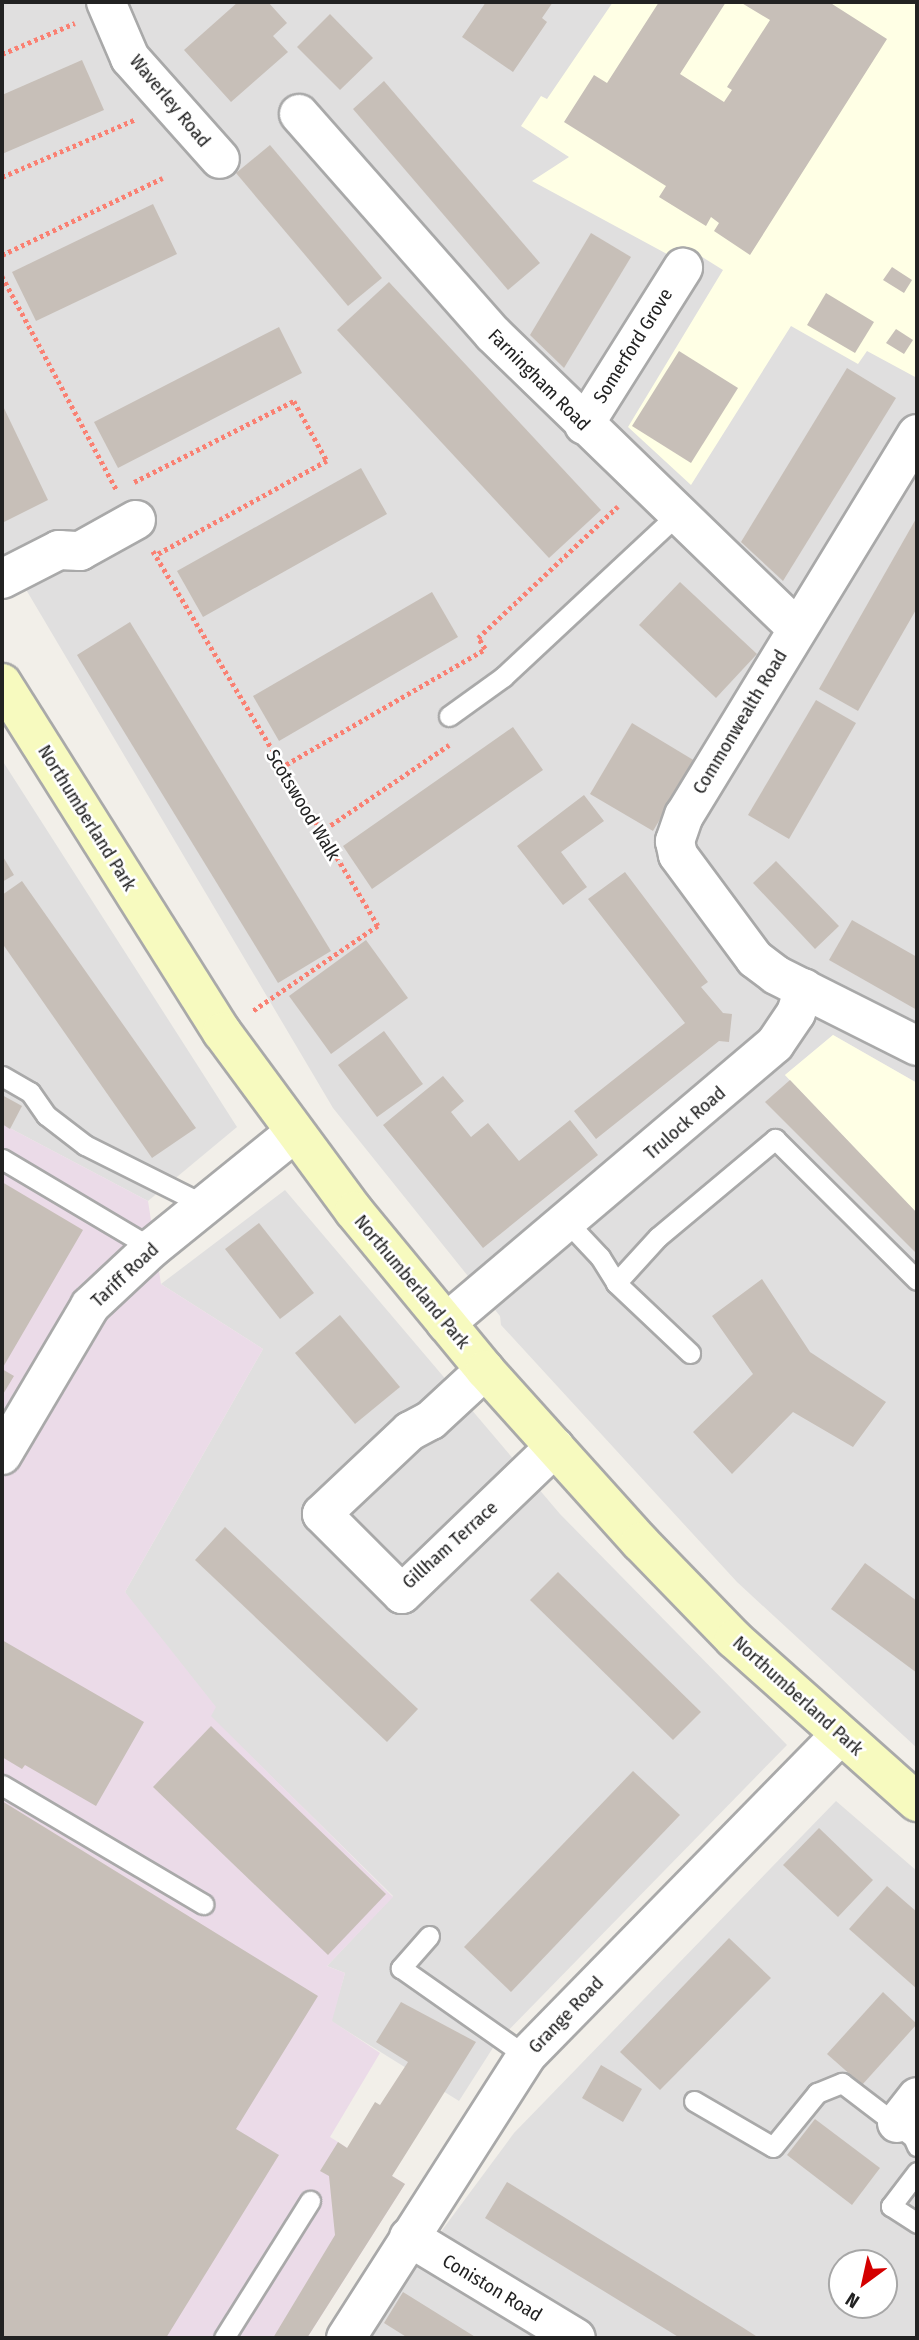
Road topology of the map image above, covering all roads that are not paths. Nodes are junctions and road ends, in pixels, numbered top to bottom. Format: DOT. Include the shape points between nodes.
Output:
graph roads {
  1 [pos="94,11"];
  2 [pos="299,114"];
  3 [pos="220,159"];
  4 [pos="683,268"];
  5 [pos="584,425"];
  6 [pos="917,434"];
  7 [pos="126,505"];
  8 [pos="668,524"];
  9 [pos="2,579"];
  10 [pos="796,628"];
  11 [pos="2,684"];
  12 [pos="449,716"];
  13 [pos="804,988"];
  14 [pos="917,1046"];
  15 [pos="2,1076"];
  16 [pos="293,1133"];
  17 [pos="2,1159"];
  18 [pos="205,1205"];
  19 [pos="568,1223"];
  20 [pos="152,1248"];
  21 [pos="917,1280"];
  22 [pos="616,1283"];
  23 [pos="446,1323"];
  24 [pos="690,1353"];
  25 [pos="485,1370"];
  26 [pos="555,1447"];
  27 [pos="2,1455"];
  28 [pos="840,1735"];
  29 [pos="2,1785"];
  30 [pos="917,1802"];
  31 [pos="203,1904"];
  32 [pos="429,1936"];
  33 [pos="526,2056"];
  34 [pos="694,2101"];
  35 [pos="910,2122"];
  36 [pos="917,2172"];
  37 [pos="310,2201"];
  38 [pos="917,2223"];
  39 [pos="409,2237"];
  40 [pos="224,2338"];
  41 [pos="346,2338"];
  42 [pos="576,2338"];
  1 -- 3 [label="street, Waverley Road"];
  2 -- 5 [label="street, Farningham Road" via="435,272"];
  4 -- 5 [label="street, Somerford Grove"];
  5 -- 8 [label="street, Farningham Road"];
  6 -- 10 [label="street, Commonwealth Road"];
  7 -- 9 [label="street" via="80,551 59,550"];
  8 -- 10 [label="street, Farningham Road"];
  8 -- 12 [label="lane" via="503,677"];
  10 -- 13 [label="street, Commonwealth Road" via="684,815 675,841 678,855 755,959"];
  11 -- 16 [label="street, Northumberland Park" via="222,1032"];
  13 -- 14 [label="street"];
  13 -- 19 [label="street, Trulock Road" via="788,1029 775,1044"];
  15 -- 18 [label="lane" via="30,1092 46,1115 85,1145"];
  16 -- 18 [label="street, Tariff Road"];
  16 -- 23 [label="street, Northumberland Park"];
  17 -- 20 [label="lane"];
  18 -- 20 [label="street, Tariff Road"];
  19 -- 22 [label="lane" via="600,1257"];
  19 -- 23 [label="street, Trulock Road"];
  20 -- 27 [label="street, Tariff Road" via="90,1306"];
  21 -- 22 [label="lane" via="775,1139 658,1237"];
  22 -- 24 [label="lane"];
  23 -- 25 [label="street, Northumberland Park"];
  25 -- 26 [label="street, Northumberland Park"];
  25 -- 26 [label="street, Gillham Terrace" via="431,1420 410,1431 322,1514 402,1594"];
  26 -- 28 [label="street, Northumberland Park" via="734,1639"];
  28 -- 30 [label="street, Northumberland Park"];
  28 -- 33 [label="street, Grange Road"];
  29 -- 31 [label="lane"];
  32 -- 33 [label="lane" via="401,1968"];
  33 -- 39 [label="street, Grange Road"];
  34 -- 35 [label="lane" via="773,2147 817,2093 842,2083"];
  36 -- 38 [label="lane" via="891,2206"];
  37 -- 40 [label="lane"];
  39 -- 41 [label="street, Grange Road"];
  39 -- 42 [label="street, Coniston Road"];
}
